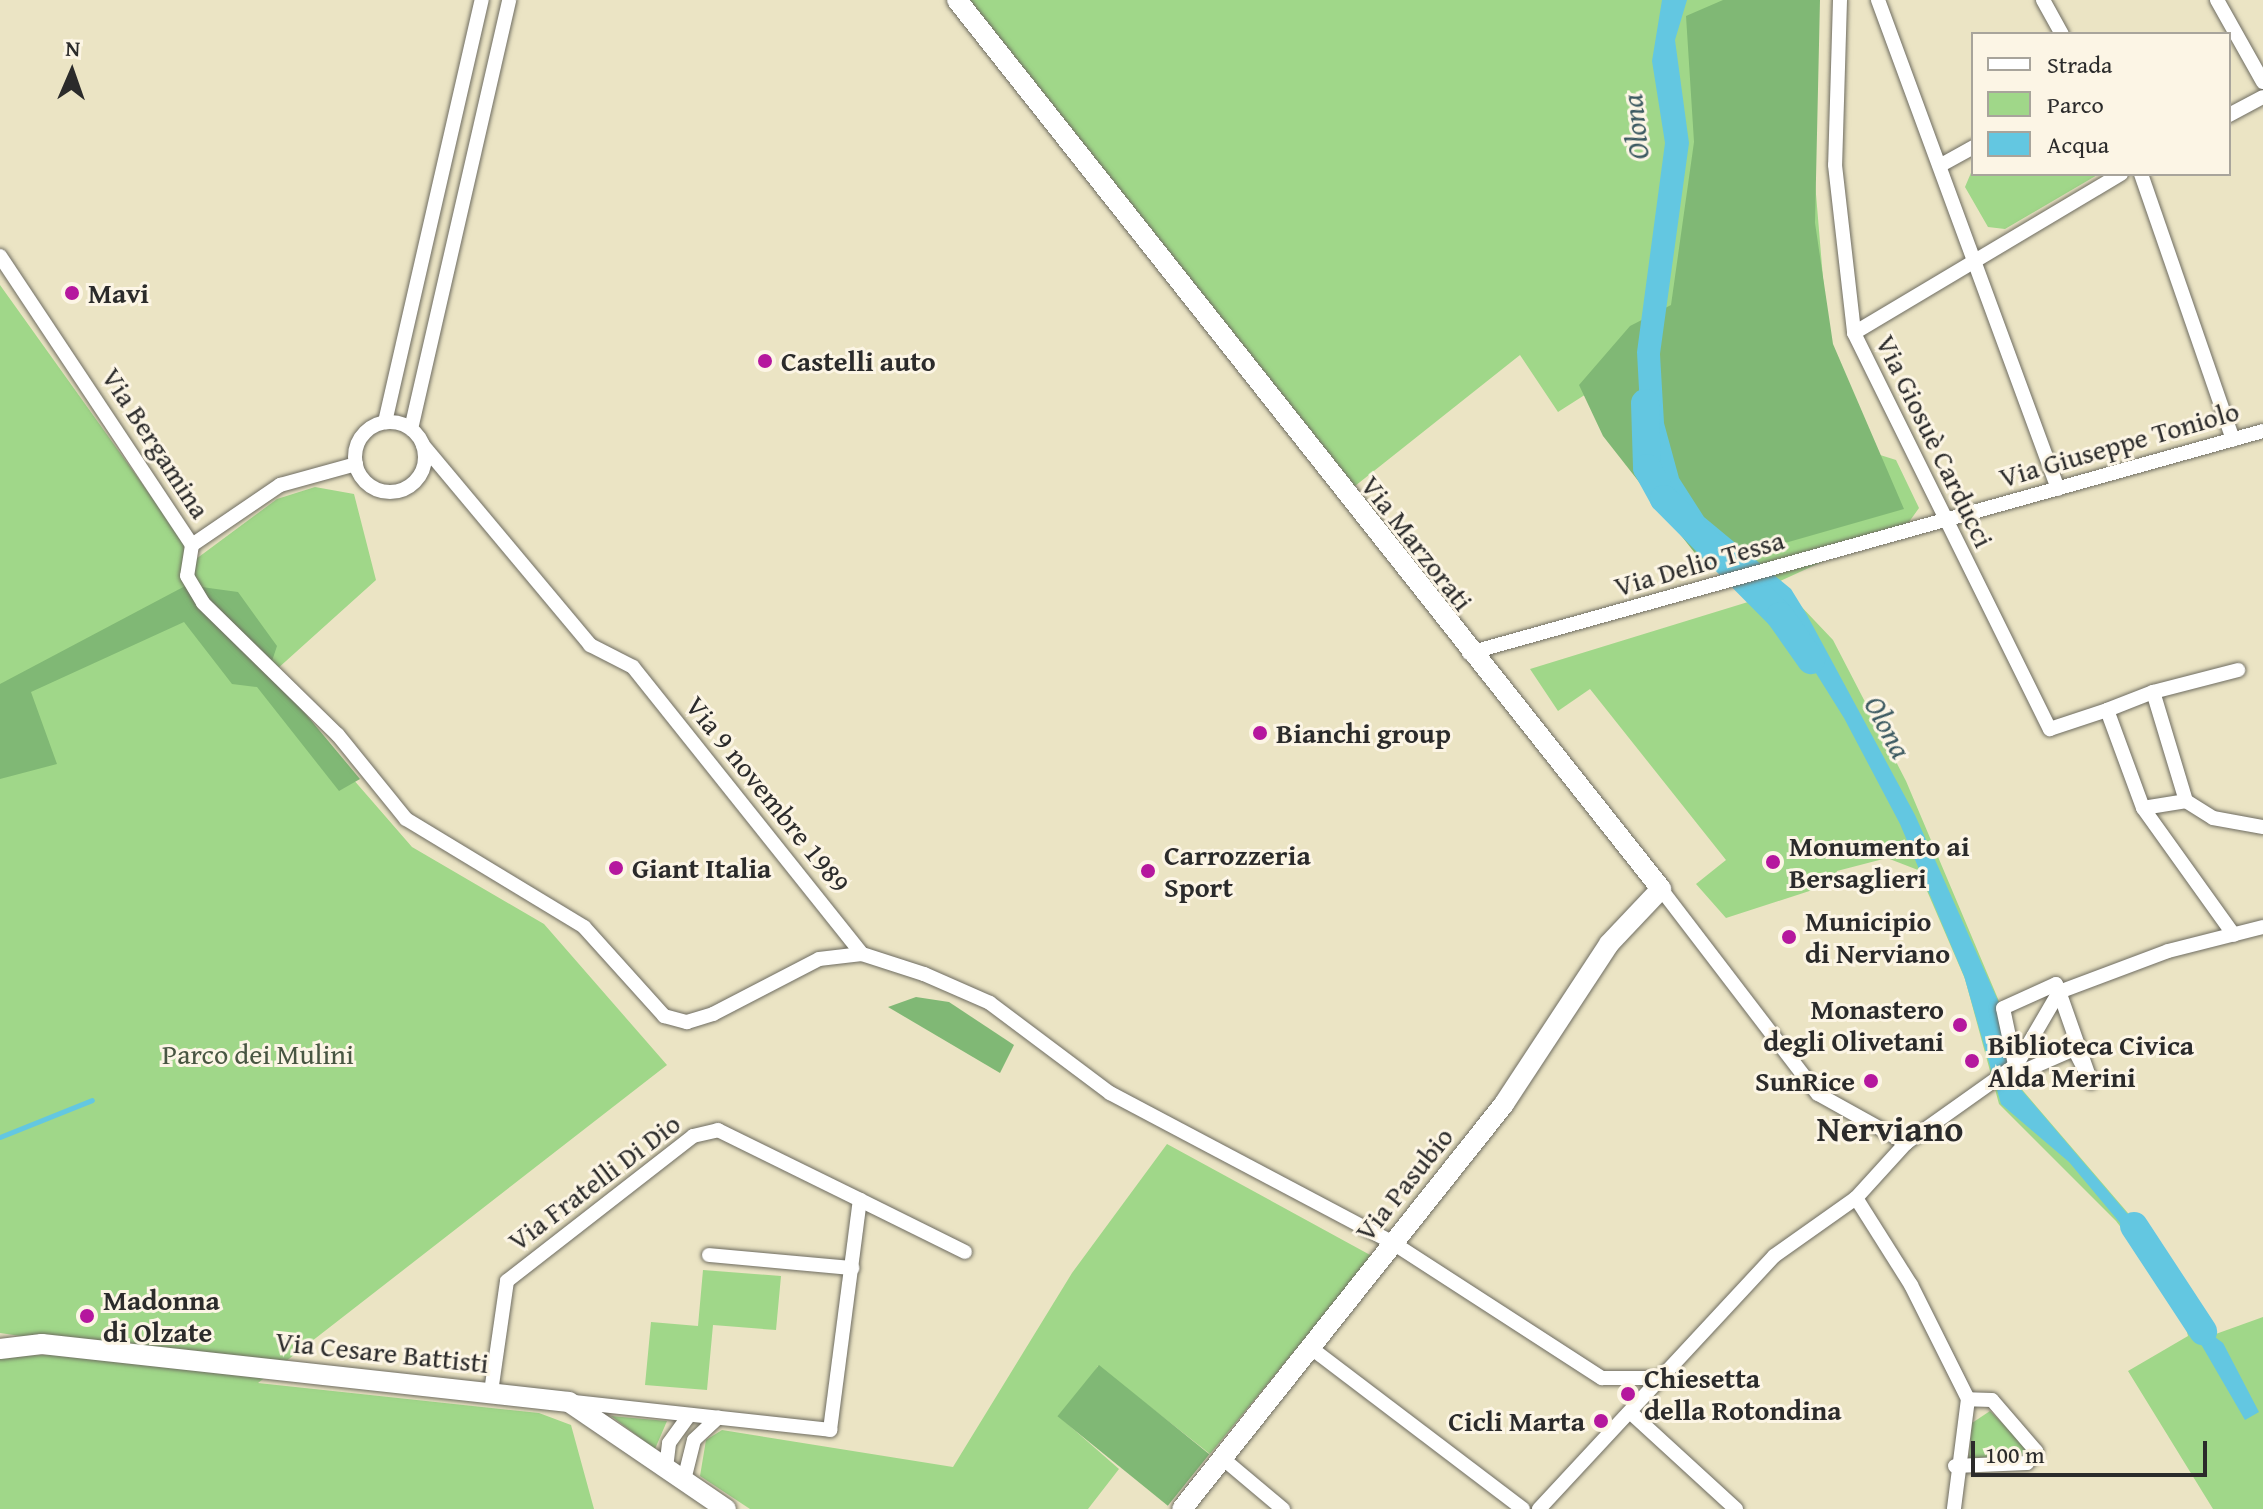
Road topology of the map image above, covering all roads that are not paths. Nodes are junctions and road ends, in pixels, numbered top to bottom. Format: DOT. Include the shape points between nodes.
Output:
graph roads {
  1 [pos="482,0"];
  2 [pos="509,0"];
  3 [pos="957,0"];
  4 [pos="1840,0"];
  5 [pos="1878,0"];
  6 [pos="2043,0"];
  7 [pos="2217,0"];
  8 [pos="2061,32"];
  9 [pos="2263,82"];
  10 [pos="2263,97"];
  11 [pos="2231,114"];
  12 [pos="1971,148"];
  13 [pos="1941,165"];
  14 [pos="2118,176"];
  15 [pos="2142,176"];
  16 [pos="0,256"];
  17 [pos="1977,260"];
  18 [pos="1854,333"];
  19 [pos="385,422"];
  20 [pos="411,429"];
  21 [pos="2263,431"];
  22 [pos="2233,439"];
  23 [pos="423,445"];
  24 [pos="356,464"];
  25 [pos="2058,489"];
  26 [pos="1943,520"];
  27 [pos="192,545"];
  28 [pos="1469,653"];
  29 [pos="2238,670"];
  30 [pos="2153,692"];
  31 [pos="2107,710"];
  32 [pos="2186,801"];
  33 [pos="2143,808"];
  34 [pos="2263,827"];
  35 [pos="1661,889"];
  36 [pos="2263,927"];
  37 [pos="2234,935"];
  38 [pos="862,954"];
  39 [pos="2059,992"];
  40 [pos="2017,1064"];
  41 [pos="1906,1143"];
  42 [pos="1856,1198"];
  43 [pos="860,1200"];
  44 [pos="1393,1243"];
  45 [pos="965,1252"];
  46 [pos="709,1255"];
  47 [pos="852,1268"];
  48 [pos="1311,1348"];
  49 [pos="0,1349"];
  50 [pos="1662,1378"];
  51 [pos="491,1392"];
  52 [pos="1968,1399"];
  53 [pos="569,1402"];
  54 [pos="1630,1412"];
  55 [pos="689,1415"];
  56 [pos="718,1418"];
  57 [pos="1221,1457"];
  58 [pos="1955,1466"];
  59 [pos="666,1468"];
  60 [pos="684,1480"];
  61 [pos="726,1509"];
  62 [pos="1182,1509"];
  63 [pos="1283,1509"];
  64 [pos="1523,1509"];
  65 [pos="1539,1509"];
  66 [pos="1736,1509"];
  67 [pos="1954,1509"];
  1 -- 19 [label="street"];
  2 -- 20 [label="street"];
  3 -- 28 [label="street, Via Marzorati"];
  4 -- 18 [label="street, Via Giosuè Carducci" via="1835,165"];
  5 -- 13 [label="street"];
  6 -- 8 [label="street"];
  7 -- 9 [label="street"];
  10 -- 11 [label="street"];
  12 -- 13 [label="street"];
  13 -- 17 [label="street"];
  14 -- 17 [label="street"];
  15 -- 22 [label="street"];
  16 -- 27 [label="street, Via Bergamina"];
  17 -- 18 [label="street"];
  17 -- 25 [label="street"];
  18 -- 26 [label="street, Via Giosuè Carducci"];
  19 -- 20 [label="street"];
  19 -- 24 [label="street" via="360,439"];
  20 -- 23 [label="street"];
  21 -- 22 [label="street, Via Giuseppe Toniolo"];
  22 -- 25 [label="street, Via Giuseppe Toniolo"];
  23 -- 24 [label="street" via="422,470 399,490 368,484"];
  23 -- 38 [label="street, Via 9 novembre 1989" via="590,645 633,667"];
  24 -- 27 [label="street, Via Bergamina" via="280,485"];
  25 -- 26 [label="street, Via Giuseppe Toniolo"];
  26 -- 28 [label="street, Via Delio Tessa"];
  26 -- 31 [label="street, Via Giosuè Carducci" via="2050,729"];
  27 -- 38 [label="street" via="187,576 203,603 338,735 406,819 584,927 664,1016 687,1022 713,1014 819,959"];
  28 -- 35 [label="street, Via Marzorati"];
  29 -- 30 [label="street"];
  30 -- 31 [label="street"];
  30 -- 32 [label="street"];
  31 -- 33 [label="street"];
  32 -- 33 [label="street"];
  32 -- 34 [label="street" via="2213,818"];
  33 -- 37 [label="street"];
  35 -- 41 [label="street, Via Marzorati" via="1818,1094 1841,1112"];
  35 -- 44 [label="street, Via Pasubio" via="1609,944 1504,1104"];
  36 -- 37 [label="street"];
  37 -- 39 [label="street" via="2168,951"];
  38 -- 44 [label="street" via="990,1003 1110,1093"];
  39 -- 40 [label="street"];
  39 -- 40 [label="street" via="2056,984 2003,1008"];
  39 -- 40 [label="street" via="2091,1082 2074,1049 2017,1074"];
  40 -- 41 [label="street"];
  41 -- 42 [label="street"];
  42 -- 50 [label="street" via="1774,1256"];
  42 -- 52 [label="street"];
  43 -- 45 [label="street, Via Fratelli Di Dio"];
  43 -- 47 [label="street"];
  43 -- 51 [label="street, Via Fratelli Di Dio" via="718,1130 693,1136 507,1281"];
  44 -- 48 [label="street, Via Pasubio"];
  44 -- 50 [label="street" via="1602,1378"];
  46 -- 47 [label="street"];
  47 -- 56 [label="street" via="830,1430"];
  48 -- 57 [label="street, Via Pasubio"];
  48 -- 64 [label="street"];
  49 -- 51 [label="street, Via Cesare Battisti" via="42,1344"];
  50 -- 54 [label="street"];
  51 -- 53 [label="street, Via Cesare Battisti"];
  52 -- 58 [label="street"];
  52 -- 58 [label="street" via="1992,1400 2036,1451 2027,1463"];
  53 -- 55 [label="street"];
  53 -- 59 [label="street, Via Cesare Battisti"];
  54 -- 65 [label="street"];
  54 -- 66 [label="street"];
  55 -- 56 [label="street"];
  55 -- 59 [label="street" via="669,1443"];
  56 -- 60 [label="street" via="694,1440"];
  57 -- 62 [label="street, Via Pasubio"];
  57 -- 63 [label="street"];
  58 -- 67 [label="street"];
  59 -- 60 [label="street, Via Cesare Battisti"];
  60 -- 61 [label="street, Via Cesare Battisti"];
}
